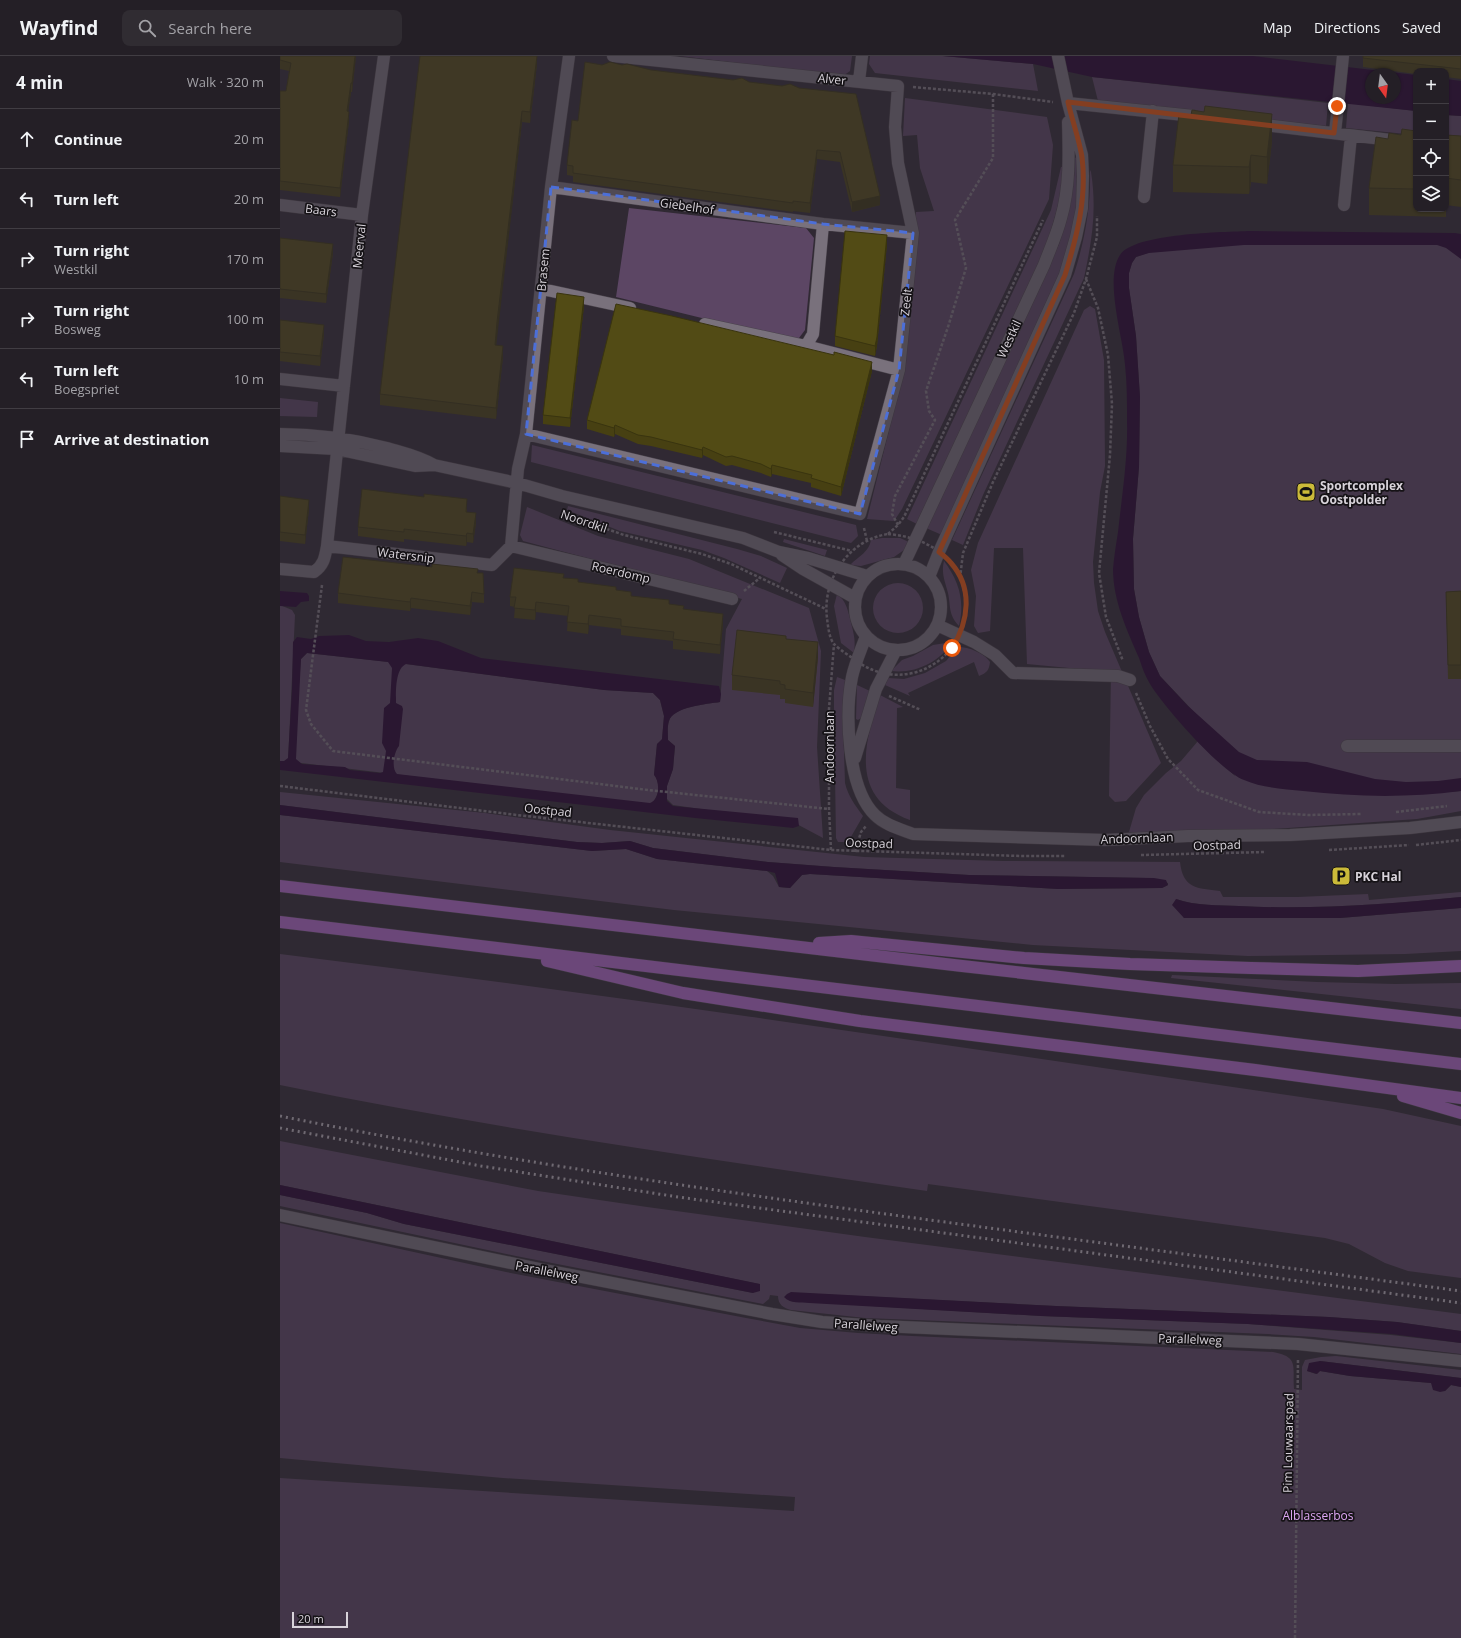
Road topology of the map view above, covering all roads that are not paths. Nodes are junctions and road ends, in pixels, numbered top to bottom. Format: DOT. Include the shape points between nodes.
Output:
graph roads {
  1 [pos="384,56"];
  2 [pos="569,56"];
  3 [pos="613,56"];
  4 [pos="862,56"];
  5 [pos="1058,56"];
  6 [pos="1343,56"];
  7 [pos="859,81"];
  8 [pos="898,86"];
  9 [pos="1068,102"];
  10 [pos="1153,111"];
  11 [pos="1208,118"];
  12 [pos="1248,123"];
  13 [pos="1334,133"];
  14 [pos="1351,136"];
  15 [pos="1413,143"];
  16 [pos="551,187"];
  17 [pos="1144,197"];
  18 [pos="280,205"];
  19 [pos="1344,205"];
  20 [pos="362,215"];
  21 [pos="823,224"];
  22 [pos="913,233"];
  23 [pos="542,289"];
  24 [pos="644,311"];
  25 [pos="690,321"];
  26 [pos="806,346"];
  27 [pos="899,370"];
  28 [pos="280,379"];
  29 [pos="344,386"];
  30 [pos="280,434"];
  31 [pos="526,434"];
  32 [pos="337,443"];
  33 [pos="280,446"];
  34 [pos="517,483"];
  35 [pos="327,546"];
  36 [pos="511,546"];
  37 [pos="779,552"];
  38 [pos="904,564"];
  39 [pos="280,569"];
  40 [pos="867,576"];
  41 [pos="929,577"];
  42 [pos="855,598"];
  43 [pos="732,599"];
  44 [pos="937,625"];
  45 [pos="866,636"];
  46 [pos="896,650"];
  47 [pos="1130,680"];
  48 [pos="1346,746"];
  49 [pos="1461,746"];
  50 [pos="853,764"];
  51 [pos="1461,822"];
  52 [pos="280,886"];
  53 [pos="280,922"];
  54 [pos="789,945"];
  55 [pos="487,947"];
  56 [pos="1461,966"];
  57 [pos="1461,1023"];
  58 [pos="1461,1064"];
  59 [pos="1365,1085"];
  60 [pos="1461,1098"];
  61 [pos="1461,1113"];
  62 [pos="280,1215"];
  63 [pos="1461,1361"];
  1 -- 20 [label="street, Meerval"];
  2 -- 16 [label="street, Brasem"];
  3 -- 7 [label="street, Alver"];
  4 -- 7 [label="street"];
  5 -- 9 [label="street, Westkil"];
  6 -- 13 [label="street"];
  7 -- 8 [label="street, Alver"];
  8 -- 22 [label="street, Zeelt" via="895,127 898,163"];
  9 -- 10 [label="street"];
  9 -- 38 [label="street, Westkil" via="1068,182 1053,242"];
  9 -- 41 [label="street, Westkil" via="1082,155 1082,208 1075,243 1065,275"];
  10 -- 11 [label="street"];
  10 -- 17 [label="street"];
  12 -- 13 [label="street"];
  13 -- 14 [label="street"];
  14 -- 15 [label="street"];
  14 -- 19 [label="street"];
  16 -- 21 [label="street, Giebelhof"];
  16 -- 23 [label="street, Brasem"];
  18 -- 20 [label="street, Baars"];
  20 -- 29 [label="street, Meerval"];
  21 -- 22 [label="street, Giebelhof"];
  21 -- 26 [label="street" via="813,334"];
  22 -- 27 [label="street, Zeelt"];
  23 -- 24 [label="street"];
  23 -- 31 [label="street, Brasem"];
  25 -- 26 [label="street"];
  26 -- 27 [label="street"];
  27 -- 31 [label="street, Zeelt" via="860,514"];
  28 -- 29 [label="street"];
  29 -- 32 [label="street, Meerval"];
  30 -- 32 [label="street, Noordkil"];
  31 -- 34 [label="street, Brasem"];
  32 -- 33 [label="street, Noordkil"];
  32 -- 34 [label="street, Noordkil" via="361,441 421,457 434,465"];
  32 -- 35 [label="street"];
  34 -- 36 [label="street"];
  34 -- 37 [label="street, Noordkil" via="743,538"];
  35 -- 36 [label="street, Watersnip" via="492,565"];
  35 -- 39 [label="street" via="325,560 314,572"];
  36 -- 43 [label="street, Roerdomp"];
  37 -- 40 [label="street, Noordkil"];
  37 -- 42 [label="street, Noordkil" via="803,569"];
  38 -- 40 [label="street" via="884,566"];
  38 -- 41 [label="street" via="918,568"];
  40 -- 42 [label="street"];
  41 -- 44 [label="street" via="936,585 941,605"];
  42 -- 45 [label="street" via="857,622"];
  44 -- 46 [label="street" via="930,636 920,644"];
  44 -- 47 [label="street" via="995,655 1013,673 1118,676"];
  45 -- 46 [label="street" via="880,646"];
  45 -- 50 [label="street, Andoornlaan" via="852,678 849,735"];
  46 -- 50 [label="street, Andoornlaan" via="876,689"];
  48 -- 49 [label="street"];
  50 -- 51 [label="street, Andoornlaan" via="862,798 875,815 896,828 913,834 1105,840 1290,835 1410,828"];
  52 -- 54 [label="highway"];
  53 -- 55 [label="highway"];
  54 -- 56 [label="highway" via="851,941 1024,958 1250,968 1358,971"];
  54 -- 57 [label="highway"];
  55 -- 58 [label="highway"];
  55 -- 59 [label="highway" via="683,993 853,1020"];
  59 -- 60 [label="highway"];
  59 -- 61 [label="highway"];
  62 -- 63 [label="street, Parallelweg" via="674,1296 822,1322 1298,1344"];
}
